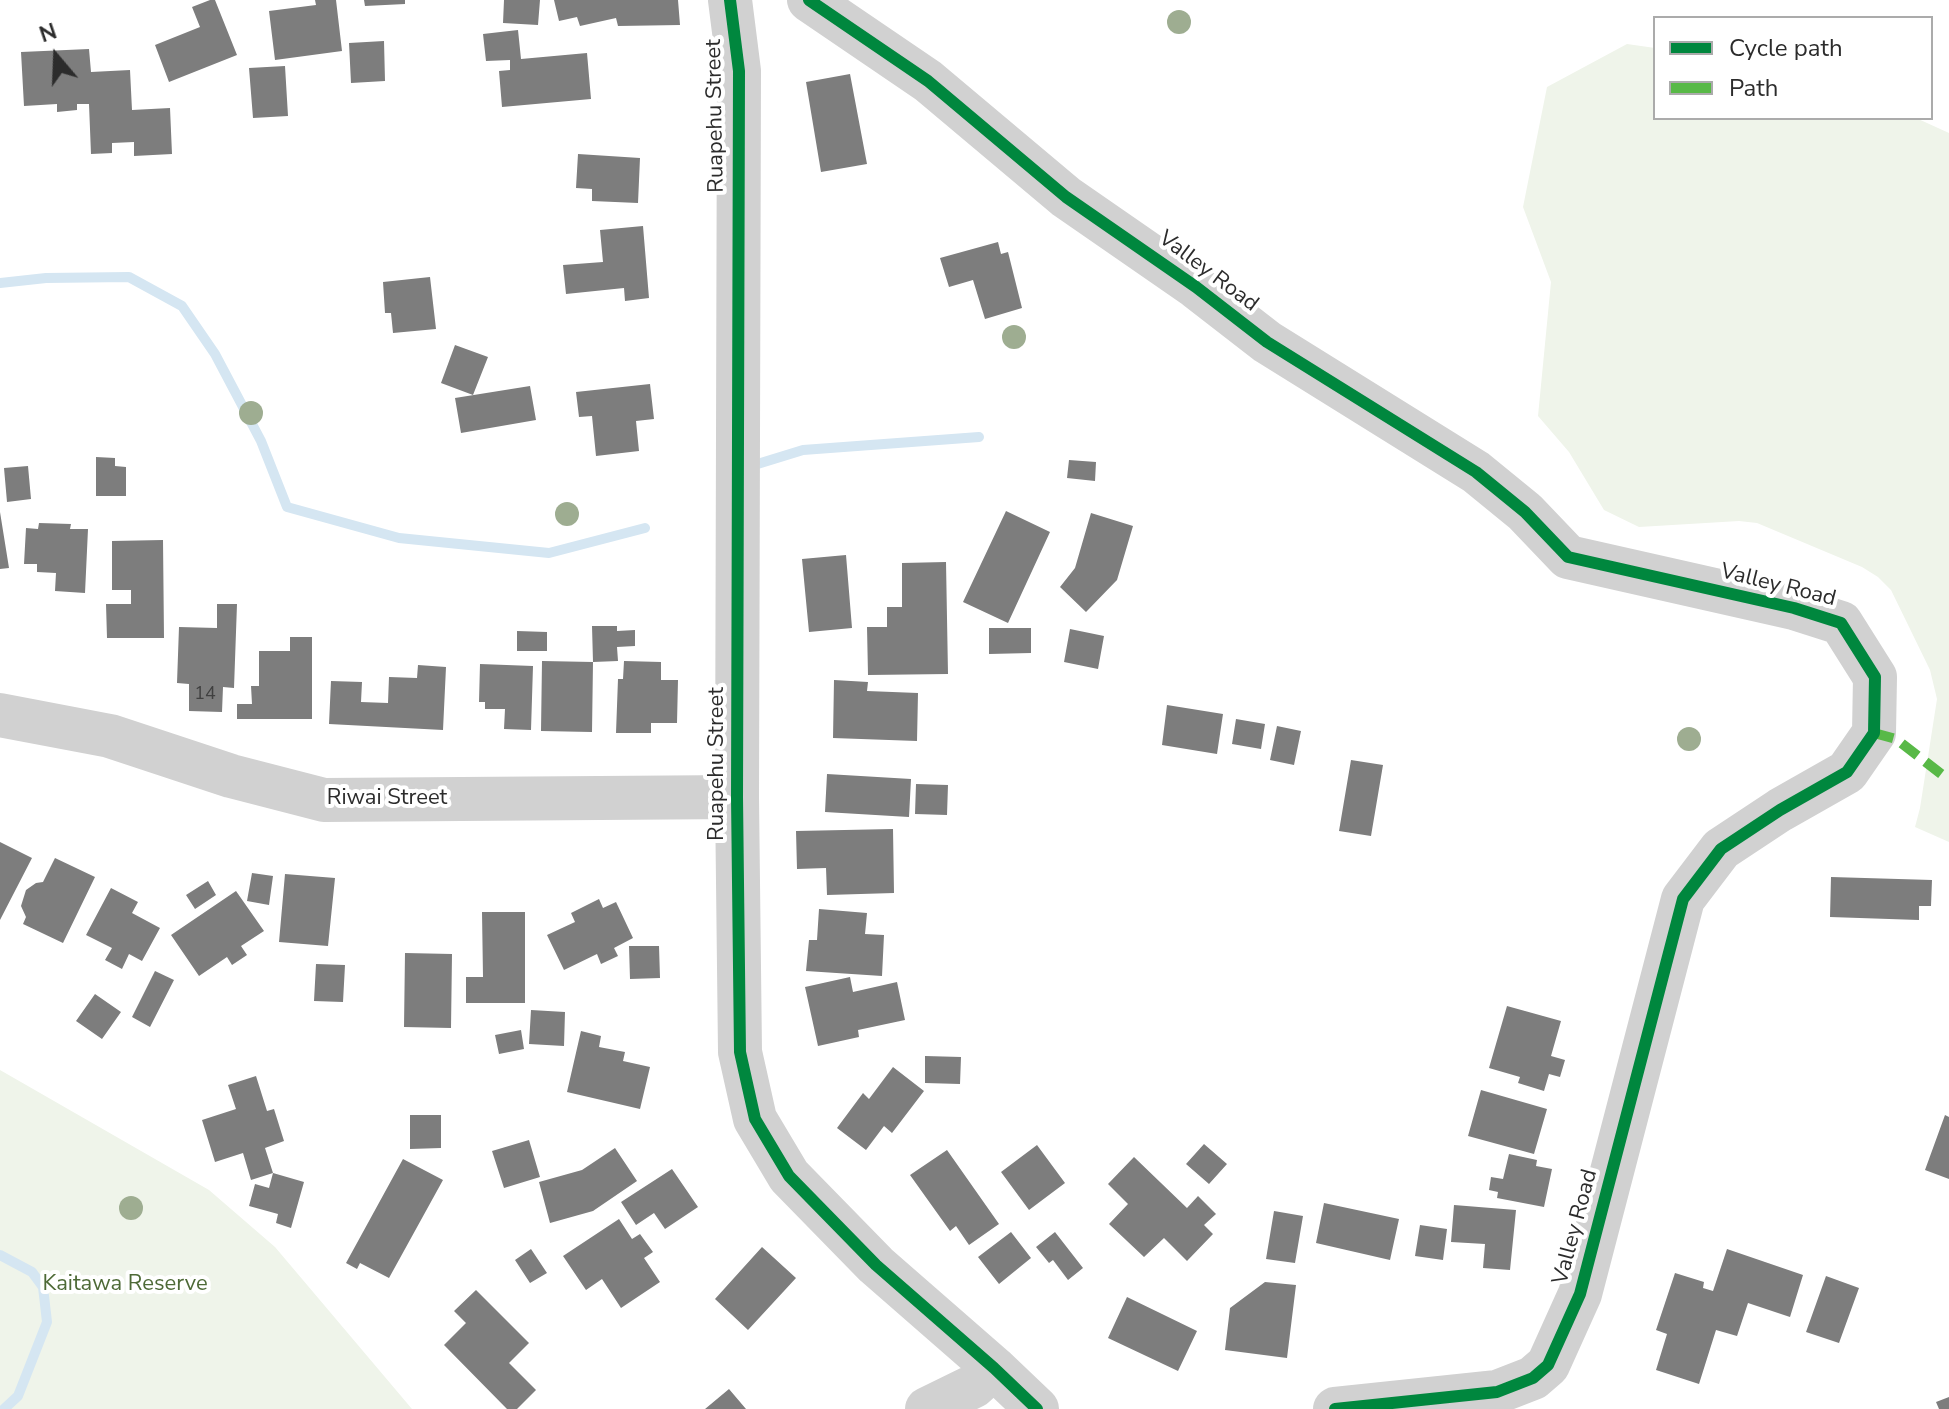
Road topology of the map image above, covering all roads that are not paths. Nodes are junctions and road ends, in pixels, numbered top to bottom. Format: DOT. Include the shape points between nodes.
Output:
graph roads {
  1 [pos="730,0"];
  2 [pos="809,0"];
  3 [pos="0,715"];
  4 [pos="737,797"];
  5 [pos="994,1368"];
  6 [pos="927,1409"];
  7 [pos="1037,1409"];
  8 [pos="1335,1409"];
  1 -- 4 [label="street, Ruapehu Street" via="739,71"];
  2 -- 8 [label="street, Valley Road" via="928,81 1066,197 1267,342 1476,472 1568,557 1841,623 1875,677 1874,733 1847,772 1721,849 1683,899 1580,1294 1548,1365 1533,1378 1497,1392"];
  3 -- 4 [label="street, Riwai Street" via="110,736 324,800"];
  4 -- 5 [label="street, Ruapehu Street" via="740,1052 755,1119 789,1176 876,1265"];
  5 -- 6 [label="street" via="974,1386"];
  5 -- 7 [label="street, Ruapehu Street"];
}
